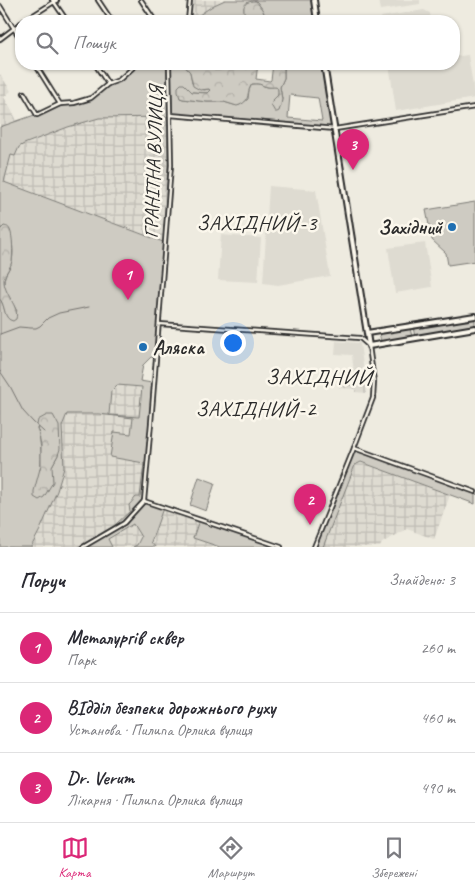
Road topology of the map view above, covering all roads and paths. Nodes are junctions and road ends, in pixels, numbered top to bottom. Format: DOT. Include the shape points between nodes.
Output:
graph roads {
  1 [pos="98,0"];
  2 [pos="141,0"];
  3 [pos="314,0"];
  4 [pos="54,1"];
  5 [pos="189,1"];
  6 [pos="0,6"];
  7 [pos="33,15"];
  8 [pos="63,15"];
  9 [pos="108,15"];
  10 [pos="151,15"];
  11 [pos="188,15"];
  12 [pos="316,15"];
  13 [pos="14,28"];
  14 [pos="0,39"];
  15 [pos="39,70"];
  16 [pos="99,70"];
  17 [pos="130,70"];
  18 [pos="169,70"];
  19 [pos="325,70"];
  20 [pos="108,84"];
  21 [pos="24,93"];
  22 [pos="60,104"];
  23 [pos="475,107"];
  24 [pos="170,115"];
  25 [pos="335,129"];
  26 [pos="475,316"];
  27 [pos="158,324"];
  28 [pos="475,328"];
  29 [pos="413,332"];
  30 [pos="368,333"];
  31 [pos="360,338"];
  32 [pos="369,346"];
  33 [pos="354,448"];
  34 [pos="475,492"];
  35 [pos="144,501"];
  36 [pos="82,547"];
  37 [pos="281,547"];
  38 [pos="314,547"];
  1 -- 9 [label="street"];
  2 -- 10 [label="street"];
  3 -- 12 [label="street"];
  4 -- 7 [label="street"];
  4 -- 8 [label="street"];
  5 -- 11 [label="street"];
  6 -- 13 [label="street"];
  13 -- 14 [label="street"];
  15 -- 22 [label="street"];
  16 -- 20 [label="street"];
  17 -- 20 [label="street"];
  18 -- 24 [label="street, ГРАНІТНА ВУЛИЦЯ"];
  19 -- 25 [label="street"];
  20 -- 22 [label="street" via="86,100"];
  21 -- 22 [label="street" via="37,115"];
  23 -- 25 [label="street"];
  24 -- 25 [label="street"];
  24 -- 27 [label="street, ГРАНІТНА ВУЛИЦЯ" via="171,165"];
  25 -- 30 [label="street"];
  26 -- 29 [label="street"];
  27 -- 31 [label="street"];
  27 -- 35 [label="street, ГРАНІТНА ВУЛИЦЯ"];
  28 -- 29 [label="street"];
  29 -- 30 [label="street"];
  29 -- 32 [label="street"];
  30 -- 31 [label="street"];
  30 -- 32 [label="street"];
  31 -- 32 [label="street"];
  32 -- 33 [label="street" via="374,395"];
  33 -- 34 [label="street"];
  33 -- 38 [label="street"];
  35 -- 36 [label="street" via="124,523"];
  35 -- 37 [label="street"];
}
